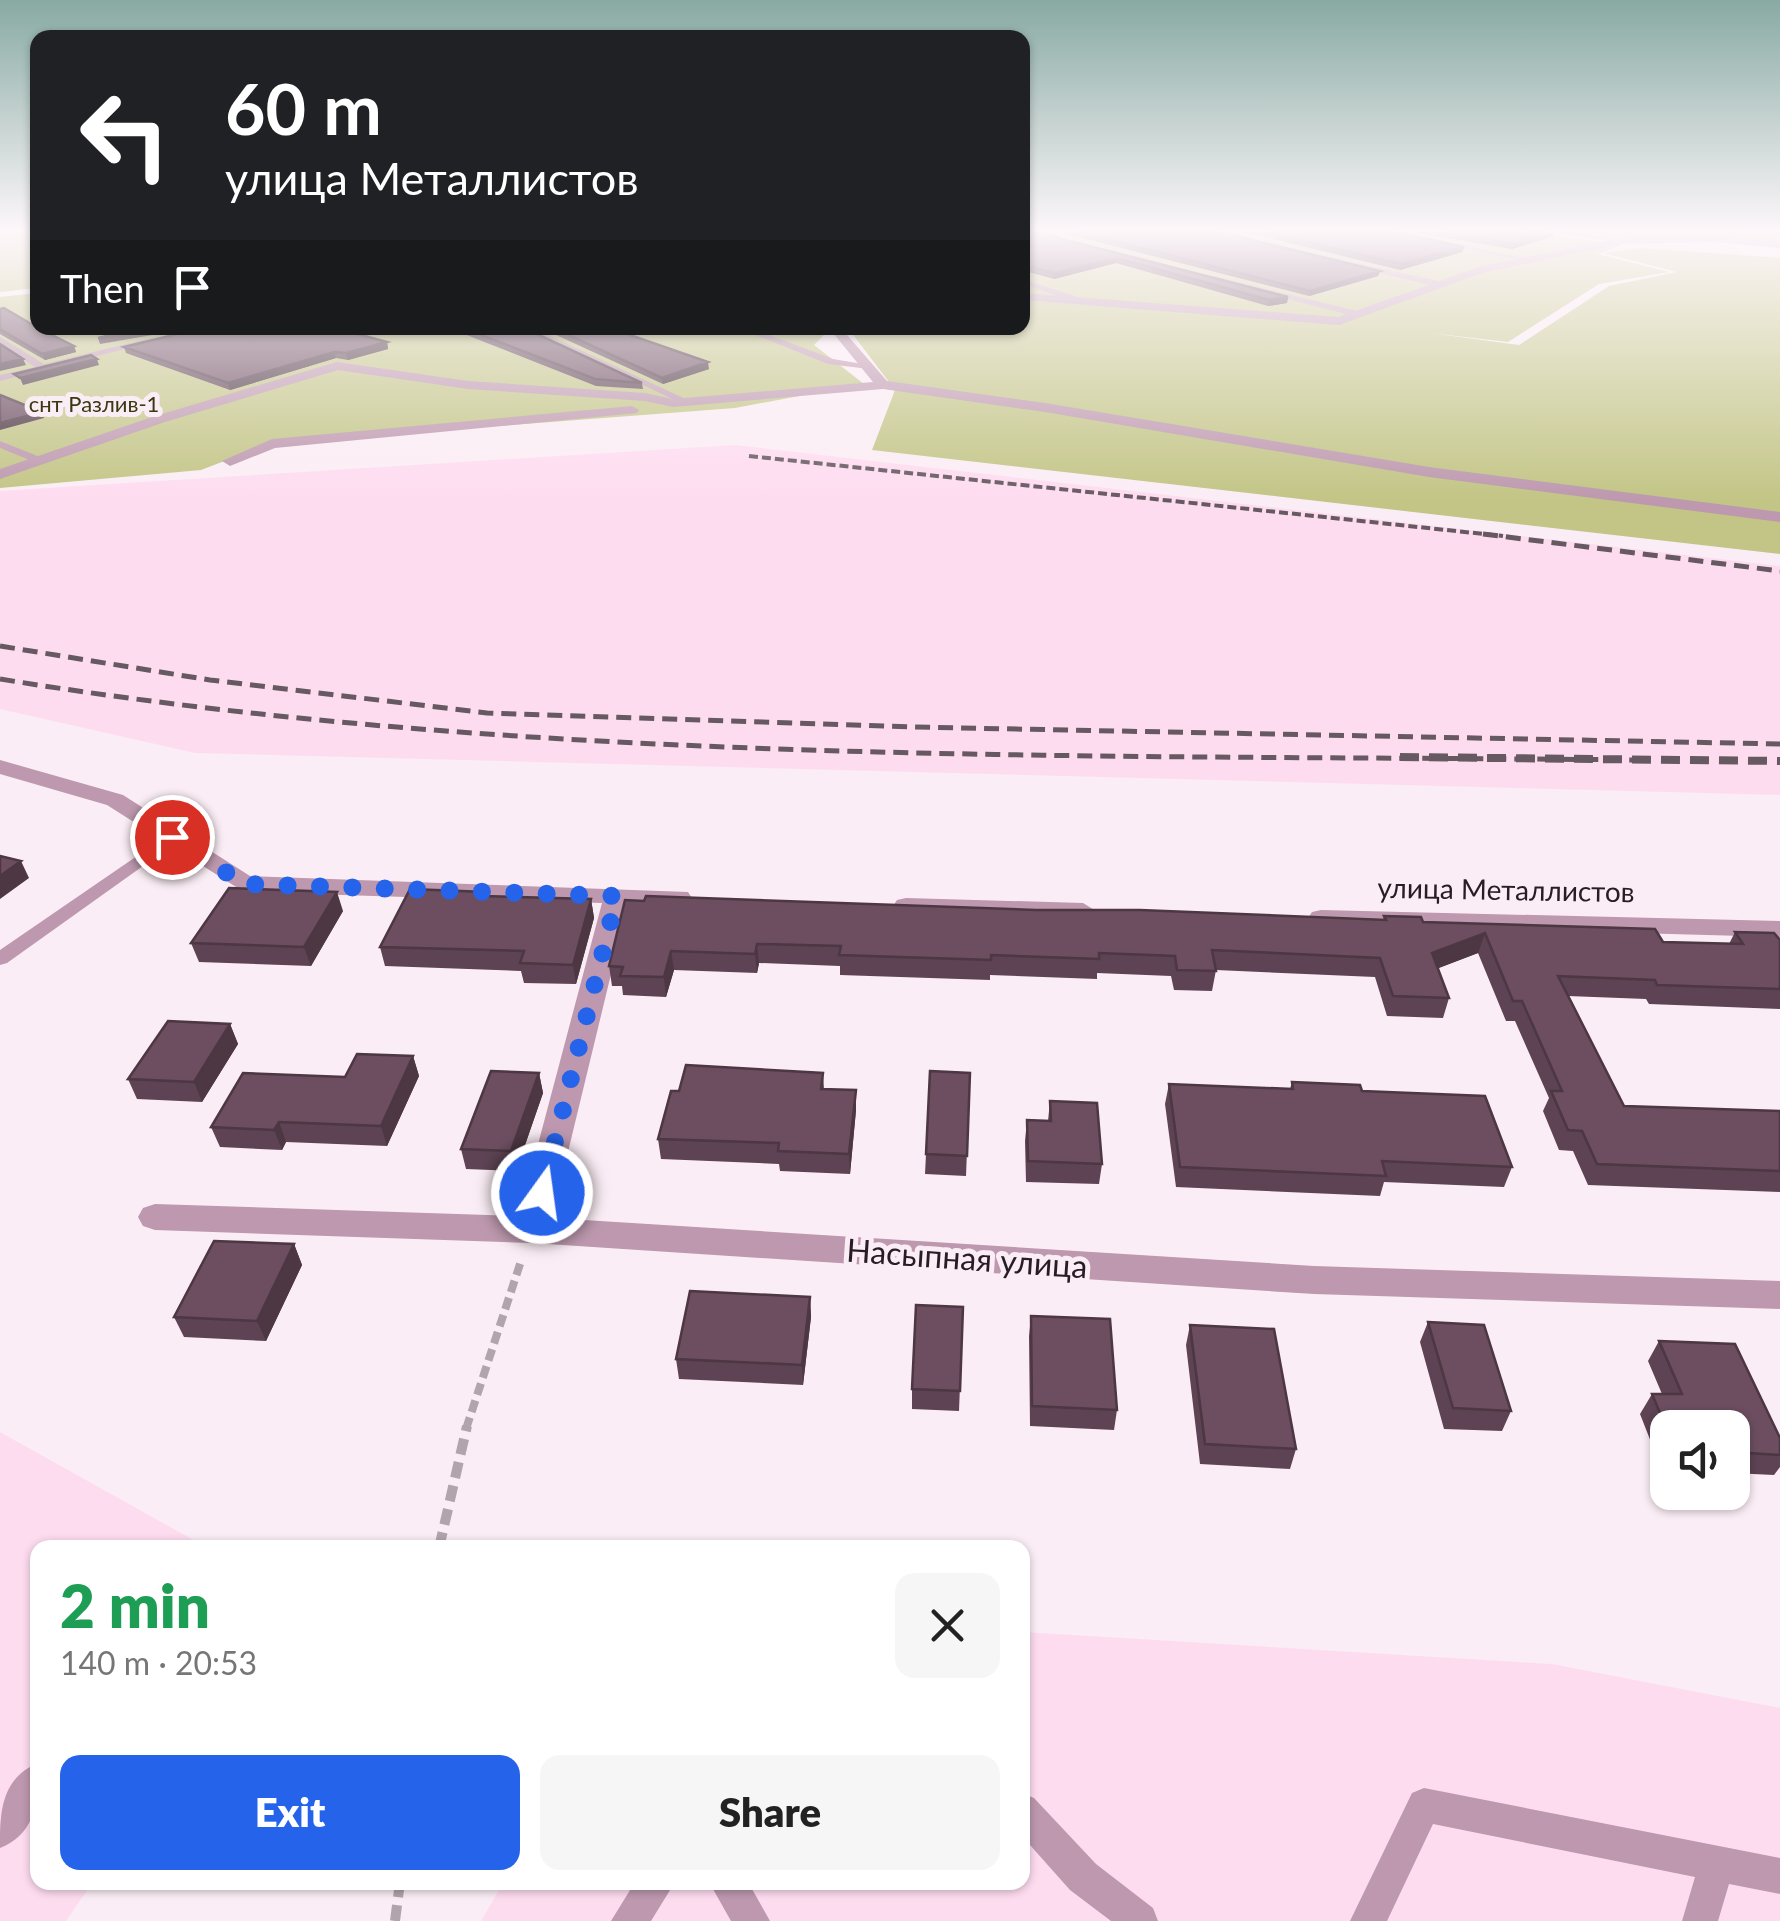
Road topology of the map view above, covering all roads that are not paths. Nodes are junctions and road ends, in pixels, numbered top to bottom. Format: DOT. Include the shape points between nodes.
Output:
graph roads {
  1 [pos="542,335"];
  2 [pos="762,335"];
  3 [pos="841,335"];
  4 [pos="170,336"];
  5 [pos="0,340"];
  6 [pos="869,366"];
  7 [pos="42,367"];
  8 [pos="0,378"];
  9 [pos="883,385"];
  10 [pos="680,403"];
  11 [pos="0,444"];
  12 [pos="41,461"];
  13 [pos="230,461"];
  14 [pos="0,474"];
  15 [pos="1780,517"];
  16 [pos="0,766"];
  17 [pos="172,837"];
  18 [pos="617,896"];
  19 [pos="697,899"];
  20 [pos="876,905"];
  21 [pos="1116,912"];
  22 [pos="1292,917"];
  23 [pos="1780,929"];
  24 [pos="0,959"];
  25 [pos="155,1217"];
  26 [pos="532,1230"];
  27 [pos="1780,1295"];
  28 [pos="30,1791"];
  29 [pos="1030,1819"];
  30 [pos="0,1831"];
  31 [pos="1717,1863"];
  32 [pos="1780,1876"];
  33 [pos="652,1890"];
  34 [pos="732,1890"];
  35 [pos="629,1921"];
  36 [pos="752,1921"];
  37 [pos="1140,1921"];
  38 [pos="1368,1921"];
  39 [pos="1700,1921"];
  1 -- 10 [label="lane"];
  2 -- 6 [label="lane" via="831,362"];
  3 -- 6 [label="street"];
  4 -- 7 [label="lane"];
  5 -- 7 [label="lane"];
  6 -- 9 [label="street"];
  7 -- 8 [label="lane"];
  9 -- 10 [label="street"];
  9 -- 15 [label="street" via="1007,399 1406,468"];
  10 -- 12 [label="street" via="337,366"];
  10 -- 13 [label="street" via="272,444"];
  11 -- 12 [label="lane"];
  12 -- 14 [label="street"];
  16 -- 17 [label="street" via="115,800"];
  17 -- 18 [label="street" via="244,884"];
  17 -- 24 [label="lane"];
  18 -- 19 [label="street"];
  18 -- 26 [label="street"];
  20 -- 21 [label="street"];
  22 -- 23 [label="street, улица Металлистов"];
  25 -- 26 [label="street, Насыпная улица"];
  26 -- 27 [label="street, Насыпная улица" via="1314,1280"];
  28 -- 30 [label="lane"];
  29 -- 37 [label="lane" via="1083,1877"];
  31 -- 32 [label="lane"];
  31 -- 38 [label="lane" via="1424,1804"];
  31 -- 39 [label="lane"];
  33 -- 35 [label="lane"];
  34 -- 36 [label="lane"];
}
